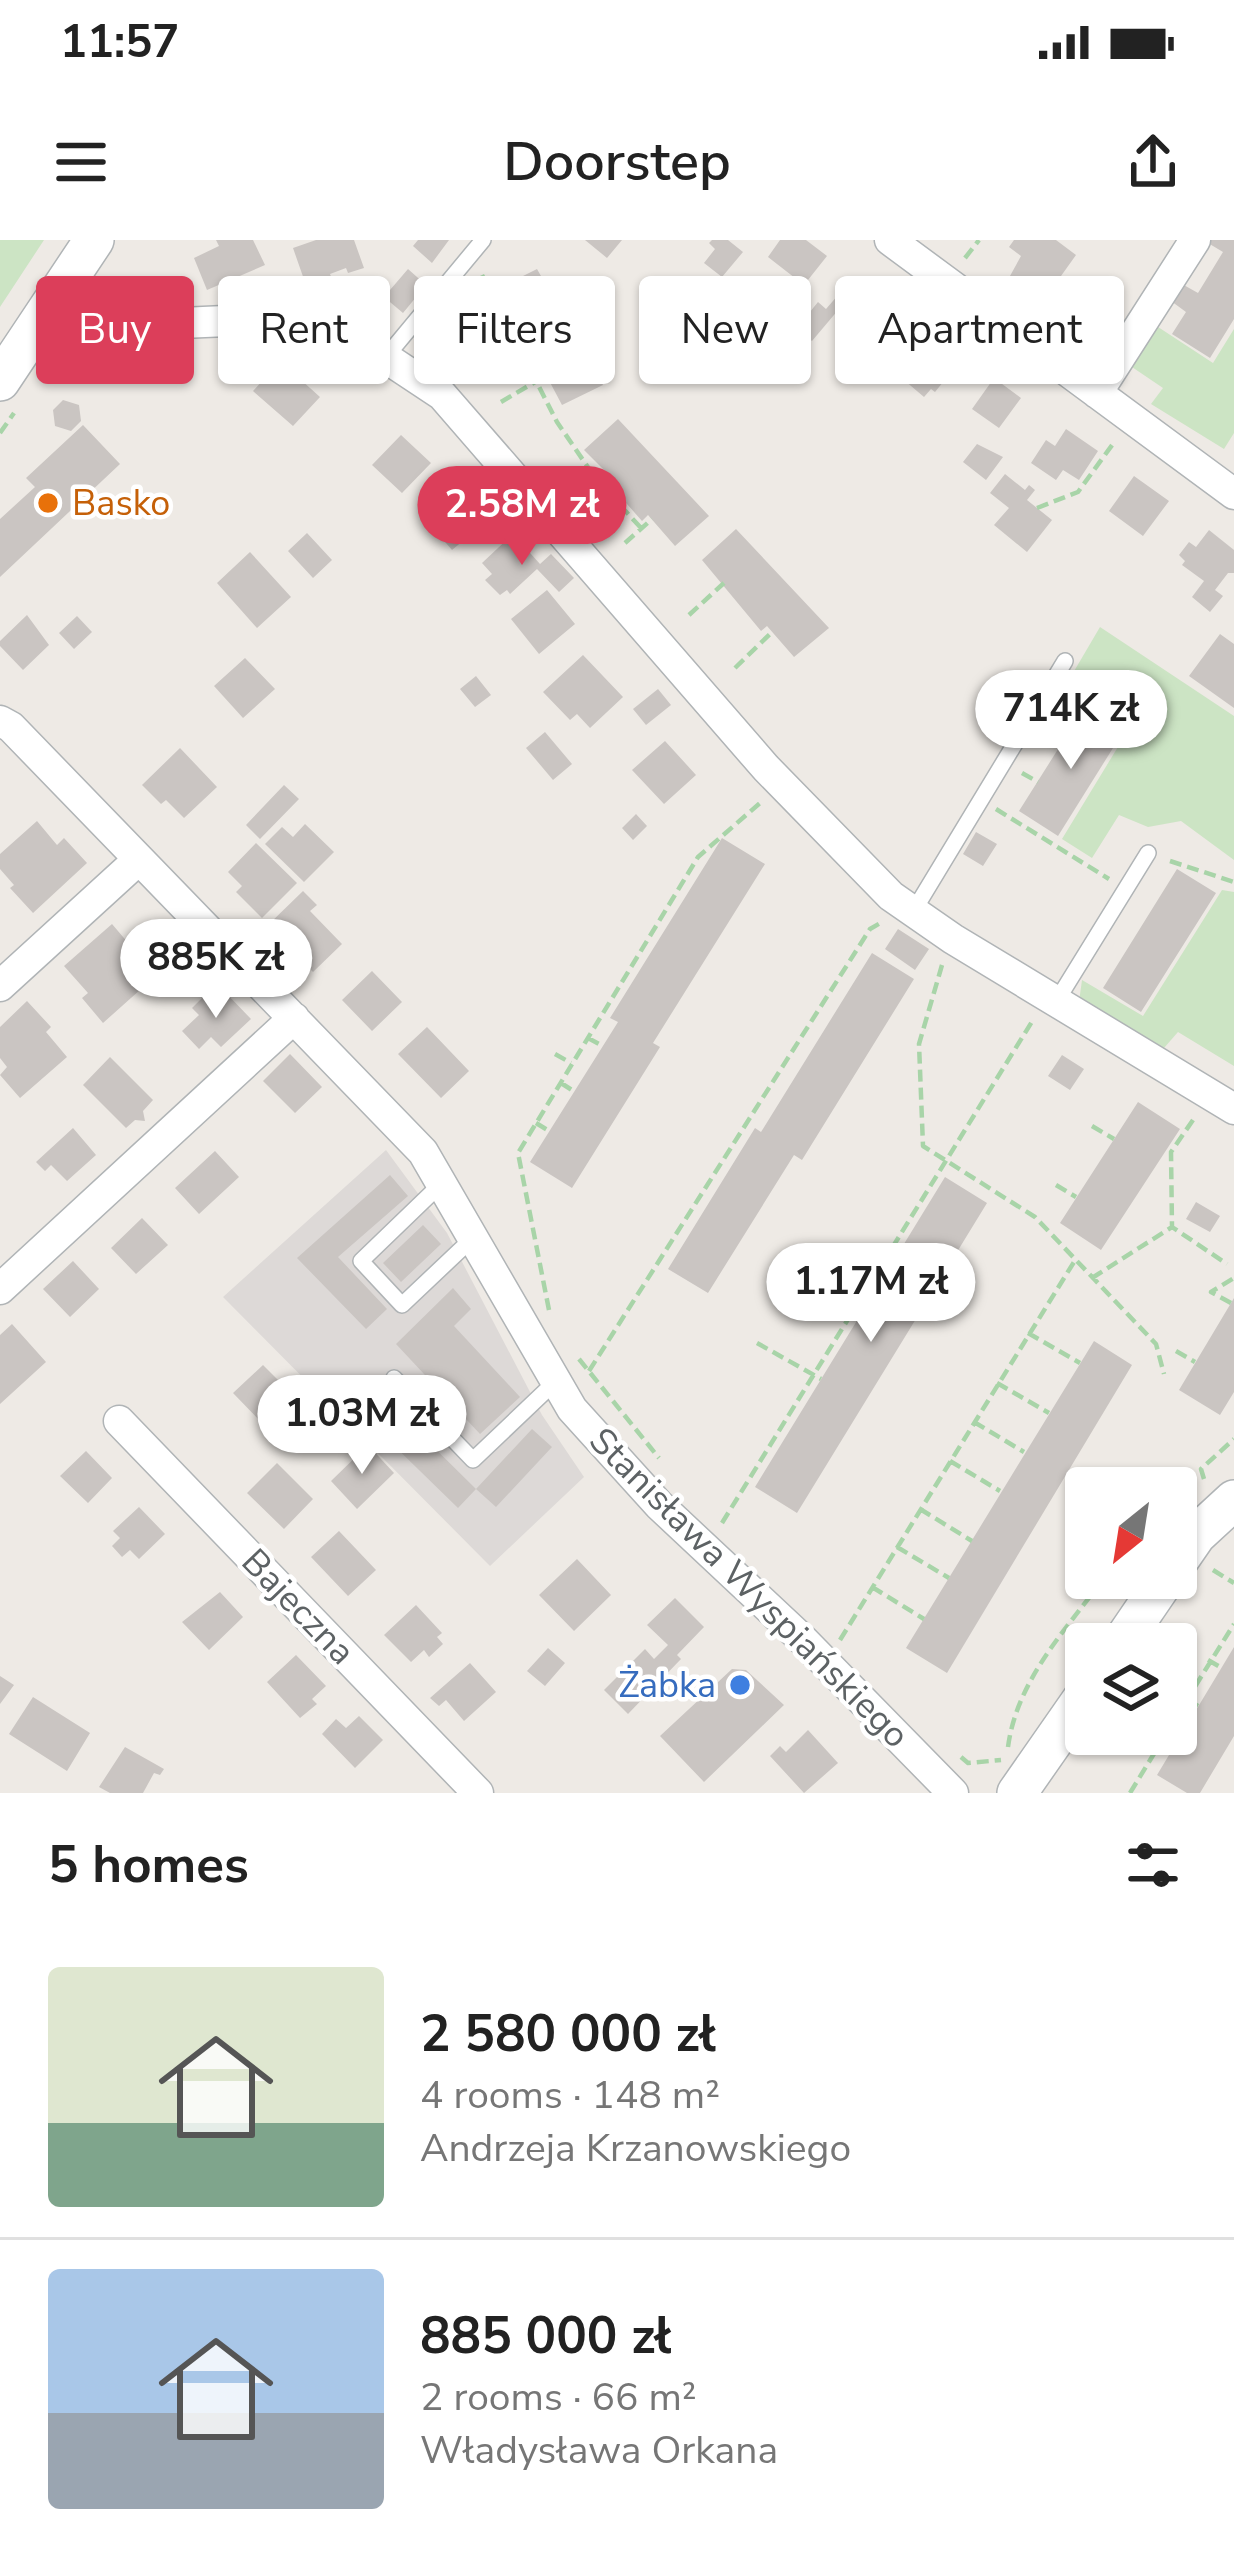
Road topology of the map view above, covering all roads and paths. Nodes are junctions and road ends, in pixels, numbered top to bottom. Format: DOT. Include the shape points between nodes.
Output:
graph roads {
  1 [pos="94,240"];
  2 [pos="483,240"];
  3 [pos="890,240"];
  4 [pos="1195,240"];
  5 [pos="471,254"];
  6 [pos="484,276"];
  7 [pos="218,321"];
  8 [pos="34,330"];
  9 [pos="390,352"];
  10 [pos="390,361"];
  11 [pos="0,381"];
  12 [pos="531,384"];
  13 [pos="538,384"];
  14 [pos="1097,393"];
  15 [pos="501,402"];
  16 [pos="1126,427"];
  17 [pos="605,472"];
  18 [pos="596,479"];
  19 [pos="580,492"];
  20 [pos="1234,494"];
  21 [pos="1037,508"];
  22 [pos="652,519"];
  23 [pos="640,528"];
  24 [pos="625,543"];
  25 [pos="724,583"];
  26 [pos="689,615"];
  27 [pos="772,632"];
  28 [pos="1065,662"];
  29 [pos="736,668"];
  30 [pos="0,721"];
  31 [pos="783,784"];
  32 [pos="981,800"];
  33 [pos="1148,853"];
  34 [pos="698,857"];
  35 [pos="137,861"];
  36 [pos="707,864"];
  37 [pos="1234,882"];
  38 [pos="1126,890"];
  39 [pos="666,911"];
  40 [pos="914,912"];
  41 [pos="674,916"];
  42 [pos="870,929"];
  43 [pos="642,949"];
  44 [pos="946,950"];
  45 [pos="650,954"];
  46 [pos="0,986"];
  47 [pos="618,989"];
  48 [pos="626,994"];
  49 [pos="1048,1006"];
  50 [pos="294,1018"];
  51 [pos="588,1038"];
  52 [pos="603,1046"];
  53 [pos="555,1054"];
  54 [pos="573,1064"];
  55 [pos="561,1083"];
  56 [pos="574,1092"];
  57 [pos="1201,1109"];
  58 [pos="1234,1109"];
  59 [pos="536,1123"];
  60 [pos="1092,1126"];
  61 [pos="549,1131"];
  62 [pos="1114,1139"];
  63 [pos="943,1160"];
  64 [pos="442,1183"];
  65 [pos="1056,1185"];
  66 [pos="921,1197"];
  67 [pos="1076,1197"];
  68 [pos="929,1202"];
  69 [pos="1172,1227"];
  70 [pos="475,1236"];
  71 [pos="891,1245"];
  72 [pos="899,1251"];
  73 [pos="1074,1262"];
  74 [pos="1228,1264"];
  75 [pos="1092,1278"];
  76 [pos="1234,1278"];
  77 [pos="866,1287"];
  78 [pos="0,1289"];
  79 [pos="874,1292"];
  80 [pos="1231,1304"];
  81 [pos="842,1328"];
  82 [pos="553,1329"];
  83 [pos="850,1332"];
  84 [pos="1028,1333"];
  85 [pos="757,1343"];
  86 [pos="1176,1351"];
  87 [pos="577,1357"];
  88 [pos="1195,1362"];
  89 [pos="1080,1363"];
  90 [pos="589,1371"];
  91 [pos="813,1374"];
  92 [pos="1164,1374"];
  93 [pos="394,1378"];
  94 [pos="820,1379"];
  95 [pos="555,1382"];
  96 [pos="997,1383"];
  97 [pos="790,1412"];
  98 [pos="1048,1413"];
  99 [pos="797,1417"];
  100 [pos="119,1421"];
  101 [pos="974,1422"];
  102 [pos="1234,1439"];
  103 [pos="766,1451"];
  104 [pos="1024,1452"];
  105 [pos="774,1456"];
  106 [pos="661,1461"];
  107 [pos="950,1461"];
  108 [pos="1000,1491"];
  109 [pos="1220,1493"];
  110 [pos="920,1510"];
  111 [pos="722,1523"];
  112 [pos="1197,1533"];
  113 [pos="972,1541"];
  114 [pos="897,1547"];
  115 [pos="1197,1568"];
  116 [pos="950,1578"];
  117 [pos="1234,1583"];
  118 [pos="872,1587"];
  119 [pos="1088,1599"];
  120 [pos="924,1619"];
  121 [pos="1234,1624"];
  122 [pos="828,1628"];
  123 [pos="1208,1660"];
  124 [pos="1222,1668"];
  125 [pos="1197,1680"];
  126 [pos="1065,1724"];
  127 [pos="951,1748"];
  128 [pos="1153,1755"];
  129 [pos="478,1793"];
  130 [pos="953,1793"];
  131 [pos="1017,1793"];
  132 [pos="1130,1793"];
  1 -- 8 [label="street"];
  2 -- 5 [label="lane"];
  3 -- 14 [label="street"];
  4 -- 14 [label="street"];
  5 -- 6 [label="path"];
  5 -- 9 [label="lane"];
  7 -- 8 [label="street" via="89,348"];
  8 -- 11 [label="street"];
  10 -- 31 [label="street" via="442,395"];
  12 -- 15 [label="path"];
  13 -- 18 [label="path"];
  14 -- 20 [label="street"];
  16 -- 21 [label="path" via="1078,492"];
  17 -- 18 [label="path"];
  18 -- 19 [label="path"];
  18 -- 23 [label="path"];
  22 -- 23 [label="path"];
  23 -- 24 [label="path"];
  25 -- 26 [label="path"];
  27 -- 29 [label="path"];
  28 -- 32 [label="lane"];
  30 -- 35 [label="street, Stanisława Wyspiańskiego"];
  31 -- 34 [label="path"];
  31 -- 40 [label="street"];
  32 -- 38 [label="path"];
  32 -- 40 [label="lane"];
  33 -- 37 [label="path"];
  33 -- 38 [label="lane"];
  34 -- 36 [label="path"];
  34 -- 39 [label="path"];
  35 -- 46 [label="street"];
  35 -- 50 [label="street, Stanisława Wyspiańskiego"];
  38 -- 49 [label="lane"];
  39 -- 41 [label="path"];
  39 -- 43 [label="path"];
  40 -- 49 [label="street"];
  42 -- 90 [label="path"];
  43 -- 45 [label="path"];
  43 -- 47 [label="path"];
  44 -- 63 [label="path" via="919,1044 923,1146"];
  47 -- 48 [label="path"];
  47 -- 51 [label="path"];
  49 -- 58 [label="street"];
  49 -- 63 [label="path"];
  50 -- 64 [label="street, Stanisława Wyspiańskiego" via="423,1152"];
  50 -- 78 [label="street"];
  51 -- 52 [label="path"];
  51 -- 54 [label="path"];
  53 -- 54 [label="path"];
  54 -- 55 [label="path"];
  55 -- 56 [label="path"];
  55 -- 59 [label="path"];
  57 -- 69 [label="path" via="1172,1152"];
  59 -- 61 [label="path"];
  59 -- 82 [label="path" via="518,1153"];
  60 -- 62 [label="path"];
  63 -- 66 [label="path"];
  63 -- 73 [label="path" via="1035,1217"];
  64 -- 70 [label="street, Stanisława Wyspiańskiego"];
  64 -- 70 [label="lane" via="361,1261 402,1305"];
  65 -- 67 [label="path"];
  66 -- 68 [label="path"];
  66 -- 71 [label="path"];
  69 -- 74 [label="path"];
  69 -- 75 [label="path"];
  70 -- 95 [label="street, Stanisława Wyspiańskiego"];
  71 -- 72 [label="path"];
  71 -- 77 [label="path"];
  73 -- 75 [label="path"];
  73 -- 84 [label="path"];
  75 -- 92 [label="path" via="1156,1344"];
  76 -- 80 [label="path" via="1211,1292"];
  77 -- 79 [label="path"];
  77 -- 81 [label="path"];
  81 -- 83 [label="path"];
  81 -- 91 [label="path"];
  84 -- 89 [label="path"];
  84 -- 96 [label="path"];
  85 -- 91 [label="path"];
  86 -- 88 [label="path"];
  87 -- 90 [label="path"];
  90 -- 106 [label="path"];
  91 -- 94 [label="path"];
  91 -- 97 [label="path"];
  93 -- 95 [label="lane" via="473,1460"];
  95 -- 130 [label="street, Stanisława Wyspiańskiego" via="659,1505"];
  96 -- 98 [label="path"];
  96 -- 101 [label="path"];
  97 -- 99 [label="path"];
  97 -- 103 [label="path"];
  100 -- 129 [label="street, Bajeczna"];
  101 -- 104 [label="path"];
  101 -- 107 [label="path"];
  102 -- 109 [label="path" via="1201,1469"];
  103 -- 105 [label="path"];
  103 -- 111 [label="path"];
  107 -- 108 [label="path"];
  107 -- 110 [label="path"];
  109 -- 112 [label="street"];
  110 -- 113 [label="path"];
  110 -- 114 [label="path"];
  114 -- 116 [label="path"];
  114 -- 118 [label="path"];
  115 -- 117 [label="path"];
  118 -- 120 [label="path"];
  118 -- 122 [label="path" via="840,1640"];
  119 -- 127 [label="path" via="1028,1680 1006,1759 968,1763"];
  121 -- 123 [label="path"];
  123 -- 124 [label="path"];
  123 -- 125 [label="path"];
  126 -- 131 [label="street"];
  128 -- 132 [label="path"];
}
